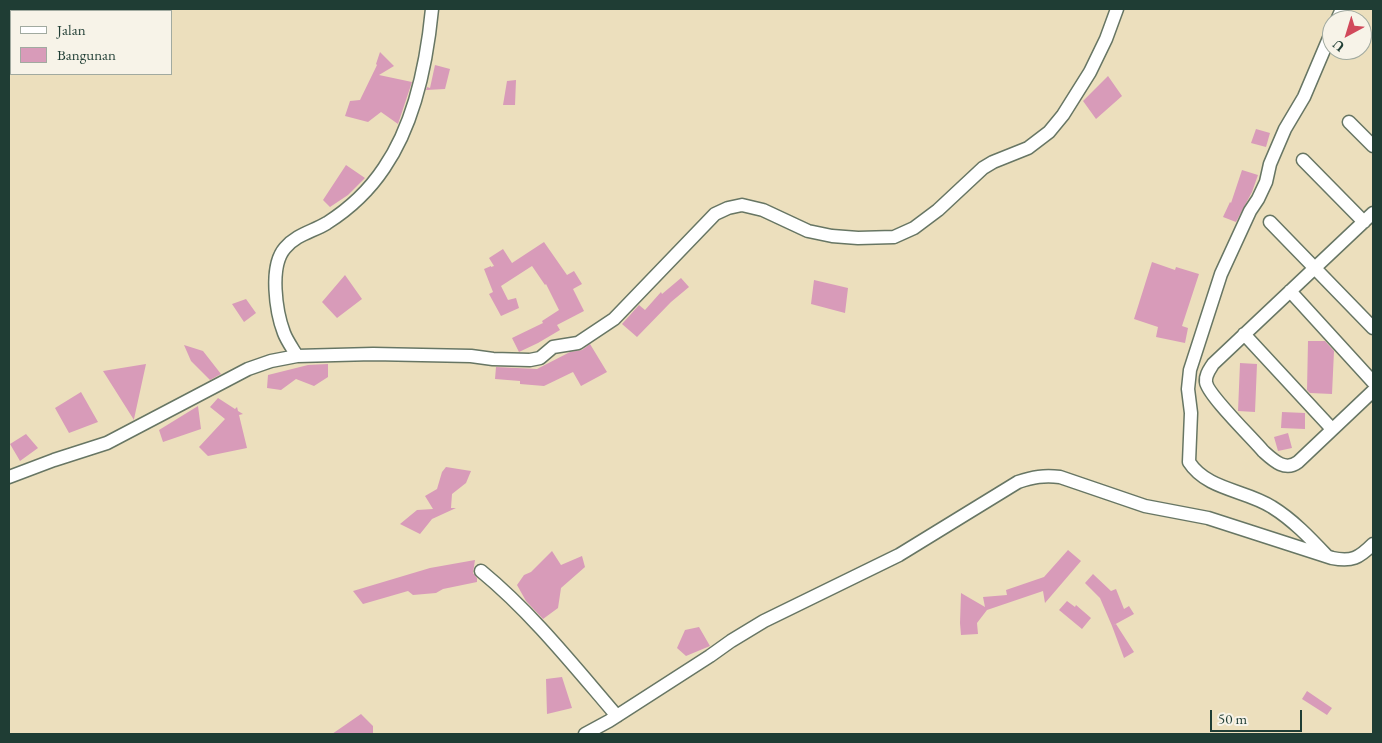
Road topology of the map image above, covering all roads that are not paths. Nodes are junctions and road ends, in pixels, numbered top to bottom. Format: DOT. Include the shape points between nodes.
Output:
graph roads {
  1 [pos="432,9"];
  2 [pos="1117,9"];
  3 [pos="1322,55"];
  4 [pos="1349,122"];
  5 [pos="1373,146"];
  6 [pos="1303,160"];
  7 [pos="1369,217"];
  8 [pos="1270,222"];
  9 [pos="1315,268"];
  10 [pos="1290,291"];
  11 [pos="1373,328"];
  12 [pos="1244,334"];
  13 [pos="298,356"];
  14 [pos="1373,382"];
  15 [pos="1373,391"];
  16 [pos="1332,429"];
  17 [pos="9,477"];
  18 [pos="1373,544"];
  19 [pos="1327,556"];
  20 [pos="482,571"];
  21 [pos="617,716"];
  22 [pos="585,734"];
  1 -- 13 [label="street" via="420,84 393,154 358,199 326,223 296,238 280,256 276,302 284,333"];
  2 -- 13 [label="street" via="1090,72 1049,132 1028,148 989,164 938,210 914,228 894,237 858,238 808,231 763,210 742,205 715,214 614,320 578,343 554,347 540,358 373,354"];
  3 -- 19 [label="street" via="1221,274 1190,370 1188,389 1191,413 1189,462 1193,468 1212,482 1271,506 1303,530"];
  4 -- 5 [label="street"];
  6 -- 7 [label="street"];
  7 -- 9 [label="street"];
  8 -- 9 [label="street"];
  9 -- 10 [label="street"];
  9 -- 11 [label="street"];
  10 -- 12 [label="street"];
  10 -- 14 [label="street"];
  12 -- 16 [label="street"];
  12 -- 16 [label="street" via="1213,364 1206,376 1206,384 1263,451 1278,463 1291,466"];
  13 -- 17 [label="street" via="248,369 107,443"];
  15 -- 16 [label="street"];
  18 -- 19 [label="street" via="1355,559 1344,561"];
  19 -- 21 [label="street" via="1208,518 1145,506 1060,477 1038,476 1018,482 899,555 764,621"];
  20 -- 21 [label="street" via="550,639"];
  21 -- 22 [label="street"];
}
